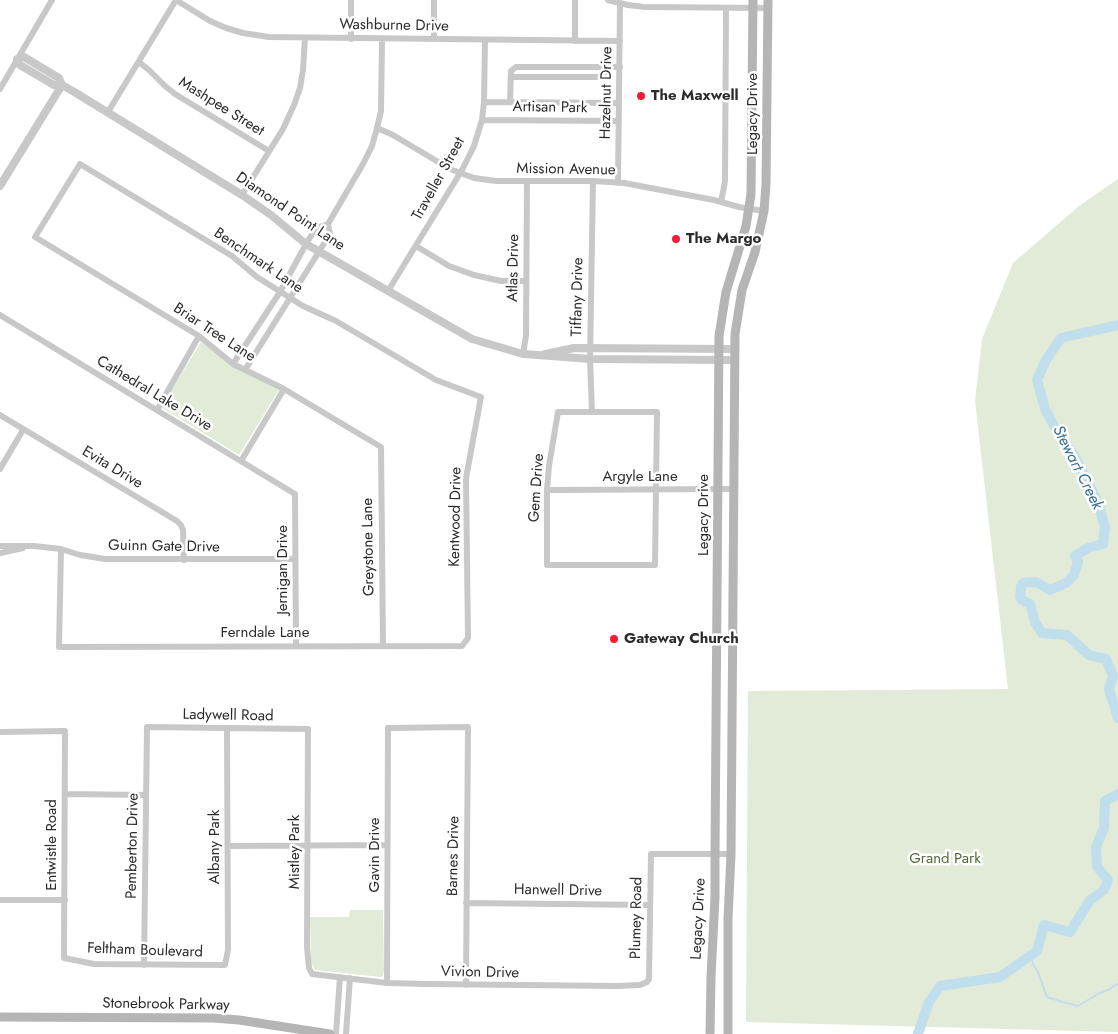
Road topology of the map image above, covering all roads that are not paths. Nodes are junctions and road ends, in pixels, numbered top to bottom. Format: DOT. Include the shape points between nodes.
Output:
graph roads {
  1 [pos="52,0"];
  2 [pos="176,0"];
  3 [pos="351,0"];
  4 [pos="434,0"];
  5 [pos="575,0"];
  6 [pos="608,0"];
  7 [pos="620,4"];
  8 [pos="753,4"];
  9 [pos="768,4"];
  10 [pos="726,8"];
  11 [pos="304,38"];
  12 [pos="351,38"];
  13 [pos="382,39"];
  14 [pos="434,39"];
  15 [pos="485,40"];
  16 [pos="575,41"];
  17 [pos="620,41"];
  18 [pos="17,59"];
  19 [pos="138,62"];
  20 [pos="605,67"];
  21 [pos="620,67"];
  22 [pos="511,77"];
  23 [pos="62,86"];
  24 [pos="0,90"];
  25 [pos="484,102"];
  26 [pos="510,102"];
  27 [pos="619,102"];
  28 [pos="108,112"];
  29 [pos="482,120"];
  30 [pos="619,121"];
  31 [pos="377,128"];
  32 [pos="269,151"];
  33 [pos="80,164"];
  34 [pos="460,174"];
  35 [pos="528,181"];
  36 [pos="593,181"];
  37 [pos="618,183"];
  38 [pos="0,186"];
  39 [pos="242,195"];
  40 [pos="721,202"];
  41 [pos="749,208"];
  42 [pos="764,211"];
  43 [pos="328,224"];
  44 [pos="306,244"];
  45 [pos="416,246"];
  46 [pos="319,251"];
  47 [pos="526,281"];
  48 [pos="388,291"];
  49 [pos="280,292"];
  50 [pos="290,297"];
  51 [pos="0,315"];
  52 [pos="199,336"];
  53 [pos="590,348"];
  54 [pos="719,349"];
  55 [pos="735,349"];
  56 [pos="523,354"];
  57 [pos="538,355"];
  58 [pos="590,359"];
  59 [pos="719,360"];
  60 [pos="735,360"];
  61 [pos="233,364"];
  62 [pos="246,370"];
  63 [pos="284,389"];
  64 [pos="481,397"];
  65 [pos="157,410"];
  66 [pos="592,412"];
  67 [pos="0,415"];
  68 [pos="24,430"];
  69 [pos="381,447"];
  70 [pos="241,461"];
  71 [pos="0,469"];
  72 [pos="718,489"];
  73 [pos="734,489"];
  74 [pos="547,490"];
  75 [pos="656,490"];
  76 [pos="295,494"];
  77 [pos="0,546"];
  78 [pos="34,546"];
  79 [pos="61,549"];
  80 [pos="0,553"];
  81 [pos="184,560"];
  82 [pos="295,560"];
  83 [pos="468,638"];
  84 [pos="296,646"];
  85 [pos="383,646"];
  86 [pos="716,686"];
  87 [pos="732,686"];
  88 [pos="147,727"];
  89 [pos="227,728"];
  90 [pos="468,728"];
  91 [pos="308,729"];
  92 [pos="0,732"];
  93 [pos="65,794"];
  94 [pos="146,795"];
  95 [pos="307,845"];
  96 [pos="387,845"];
  97 [pos="227,846"];
  98 [pos="715,854"];
  99 [pos="731,854"];
  100 [pos="0,900"];
  101 [pos="65,900"];
  102 [pos="466,903"];
  103 [pos="650,905"];
  104 [pos="64,958"];
  105 [pos="144,965"];
  106 [pos="225,965"];
  107 [pos="312,974"];
  108 [pos="340,977"];
  109 [pos="350,978"];
  110 [pos="647,982"];
  111 [pos="387,983"];
  112 [pos="466,985"];
  113 [pos="0,1017"];
  114 [pos="330,1034"];
  115 [pos="336,1034"];
  116 [pos="346,1034"];
  117 [pos="710,1034"];
  118 [pos="728,1034"];
  1 -- 18 [label="street"];
  2 -- 11 [label="street, Washburne Drive" via="218,24 243,33"];
  2 -- 19 [label="street"];
  3 -- 12 [label="street"];
  4 -- 14 [label="street"];
  5 -- 16 [label="street"];
  6 -- 7 [label="street"];
  7 -- 10 [label="street" via="649,8"];
  7 -- 17 [label="street, Hazelnut Drive"];
  8 -- 9 [label="street"];
  8 -- 10 [label="street"];
  8 -- 41 [label="main road, Legacy Drive"];
  9 -- 42 [label="main road, Legacy Drive"];
  10 -- 40 [label="street" via="724,192"];
  11 -- 12 [label="street, Washburne Drive"];
  11 -- 32 [label="street" via="303,70 297,96"];
  12 -- 13 [label="street, Washburne Drive"];
  13 -- 14 [label="street, Washburne Drive"];
  13 -- 31 [label="street" via="382,102"];
  14 -- 15 [label="street, Washburne Drive"];
  15 -- 16 [label="street, Washburne Drive"];
  15 -- 25 [label="street, Traveller Street"];
  16 -- 17 [label="street, Washburne Drive"];
  17 -- 21 [label="street, Hazelnut Drive"];
  18 -- 23 [label="street, Diamond Point Lane" via="24,57 59,78"];
  18 -- 24 [label="street"];
  19 -- 28 [label="street"];
  19 -- 32 [label="street, Mashpee Street" via="175,94"];
  20 -- 21 [label="street"];
  20 -- 22 [label="street" via="516,67 511,71"];
  20 -- 22 [label="street" via="603,77"];
  21 -- 27 [label="street, Hazelnut Drive"];
  22 -- 26 [label="street"];
  23 -- 28 [label="street, Diamond Point Lane"];
  23 -- 38 [label="street"];
  25 -- 26 [label="street, Artisan Park"];
  25 -- 29 [label="street, Traveller Street"];
  26 -- 27 [label="street, Artisan Park"];
  27 -- 30 [label="street, Hazelnut Drive"];
  28 -- 39 [label="street, Diamond Point Lane"];
  29 -- 30 [label="street, Artisan Park"];
  29 -- 34 [label="street, Traveller Street"];
  30 -- 37 [label="street, Hazelnut Drive"];
  31 -- 34 [label="street, Mission Avenue"];
  31 -- 43 [label="street" via="364,164"];
  32 -- 39 [label="street"];
  33 -- 49 [label="street, Benchmark Lane" via="232,256"];
  33 -- 52 [label="street, Briar Tree Lane" via="35,237"];
  34 -- 35 [label="street, Mission Avenue" via="488,181"];
  34 -- 45 [label="street, Traveller Street"];
  35 -- 36 [label="street, Mission Avenue"];
  35 -- 47 [label="street, Atlas Drive"];
  36 -- 37 [label="street, Mission Avenue"];
  36 -- 53 [label="street, Tiffany Drive"];
  37 -- 40 [label="street, Mission Avenue"];
  39 -- 44 [label="street, Diamond Point Lane"];
  40 -- 41 [label="street, Mission Avenue"];
  41 -- 42 [label="street, Mission Avenue"];
  41 -- 54 [label="main road, Legacy Drive" via="726,292"];
  42 -- 55 [label="main road, Legacy Drive" via="739,304"];
  43 -- 44 [label="street" via="316,228"];
  43 -- 46 [label="street" via="330,234"];
  44 -- 46 [label="street, Diamond Point Lane"];
  44 -- 49 [label="street"];
  45 -- 47 [label="street" via="449,266 474,276"];
  45 -- 48 [label="street, Traveller Street"];
  46 -- 48 [label="street, Diamond Point Lane"];
  46 -- 50 [label="street"];
  47 -- 56 [label="street, Atlas Drive"];
  48 -- 56 [label="street, Diamond Point Lane" via="472,339"];
  49 -- 50 [label="street, Benchmark Lane"];
  49 -- 61 [label="street"];
  50 -- 62 [label="street"];
  50 -- 64 [label="street, Benchmark Lane" via="436,380"];
  51 -- 65 [label="street, Cathedral Lake Drive"];
  52 -- 61 [label="street, Briar Tree Lane"];
  52 -- 65 [label="street"];
  53 -- 54 [label="street, Diamond Point Lane"];
  53 -- 57 [label="street, Diamond Point Lane"];
  53 -- 58 [label="street, Tiffany Drive"];
  54 -- 55 [label="street, Diamond Point Lane"];
  54 -- 59 [label="main road, Legacy Drive"];
  55 -- 60 [label="main road, Legacy Drive"];
  56 -- 57 [label="street, Diamond Point Lane"];
  57 -- 58 [label="street, Diamond Point Lane"];
  58 -- 59 [label="street, Diamond Point Lane"];
  58 -- 66 [label="street, Tiffany Drive"];
  59 -- 60 [label="street, Diamond Point Lane"];
  59 -- 72 [label="main road, Legacy Drive"];
  60 -- 73 [label="main road, Legacy Drive"];
  61 -- 62 [label="street, Briar Tree Lane"];
  62 -- 63 [label="street, Briar Tree Lane"];
  63 -- 69 [label="street, Briar Tree Lane"];
  63 -- 70 [label="street"];
  64 -- 83 [label="street, Kentwood Drive" via="466,478"];
  65 -- 70 [label="street, Cathedral Lake Drive"];
  66 -- 74 [label="street, Gem Drive" via="558,412"];
  66 -- 75 [label="street" via="657,412"];
  67 -- 68 [label="street, Evita Drive"];
  68 -- 71 [label="street"];
  68 -- 81 [label="street, Evita Drive" via="177,521 183,530"];
  69 -- 85 [label="street, Greystone Lane"];
  70 -- 76 [label="street, Cathedral Lake Drive"];
  72 -- 73 [label="street, Argyle Lane"];
  72 -- 75 [label="street, Argyle Lane"];
  72 -- 86 [label="main road, Legacy Drive"];
  73 -- 87 [label="main road, Legacy Drive"];
  74 -- 75 [label="street, Argyle Lane"];
  74 -- 75 [label="street, Gem Drive" via="547,565 655,565"];
  76 -- 82 [label="street, Jernigan Drive"];
  77 -- 78 [label="street, Guinn Gate Drive"];
  78 -- 79 [label="street, Guinn Gate Drive"];
  78 -- 80 [label="street, Guinn Gate Drive"];
  79 -- 81 [label="street, Guinn Gate Drive" via="105,560"];
  79 -- 84 [label="street, Ferndale Lane" via="59,646"];
  81 -- 82 [label="street, Guinn Gate Drive"];
  82 -- 84 [label="street, Jernigan Drive"];
  83 -- 85 [label="street, Ferndale Lane" via="462,646"];
  84 -- 85 [label="street, Ferndale Lane"];
  86 -- 87 [label="main road"];
  86 -- 98 [label="main road, Legacy Drive"];
  87 -- 99 [label="main road, Legacy Drive"];
  88 -- 89 [label="street, Ladywell Road"];
  88 -- 94 [label="street, Pemberton Drive"];
  89 -- 91 [label="street, Ladywell Road"];
  89 -- 97 [label="street, Albany Park"];
  90 -- 96 [label="street, Gavin Drive" via="388,728"];
  90 -- 102 [label="street, Barnes Drive"];
  91 -- 95 [label="street, Mistley Park"];
  92 -- 93 [label="street, Entwistle Road" via="66,731"];
  93 -- 94 [label="street"];
  93 -- 101 [label="street, Entwistle Road"];
  94 -- 105 [label="street, Pemberton Drive"];
  95 -- 96 [label="street"];
  95 -- 97 [label="street"];
  95 -- 107 [label="street, Mistley Park" via="307,947"];
  96 -- 111 [label="street, Gavin Drive"];
  97 -- 106 [label="street, Albany Park" via="228,950"];
  98 -- 99 [label="street"];
  98 -- 103 [label="street, Plumey Road" via="651,854"];
  98 -- 117 [label="main road, Legacy Drive"];
  99 -- 118 [label="main road, Legacy Drive"];
  100 -- 101 [label="street"];
  101 -- 104 [label="street, Entwistle Road"];
  102 -- 103 [label="street, Hanwell Drive"];
  102 -- 112 [label="street, Barnes Drive"];
  103 -- 110 [label="street, Plumey Road" via="650,974"];
  104 -- 105 [label="street, Feltham Boulevard" via="94,964"];
  105 -- 106 [label="street, Feltham Boulevard"];
  107 -- 108 [label="street, Vivion Drive"];
  108 -- 109 [label="street, Vivion Drive"];
  108 -- 115 [label="street"];
  109 -- 111 [label="street, Vivion Drive"];
  109 -- 116 [label="street"];
  110 -- 112 [label="street, Vivion Drive" via="617,986"];
  111 -- 112 [label="street, Vivion Drive"];
  113 -- 114 [label="main road, Stonebrook Parkway" via="213,1018"];
}
